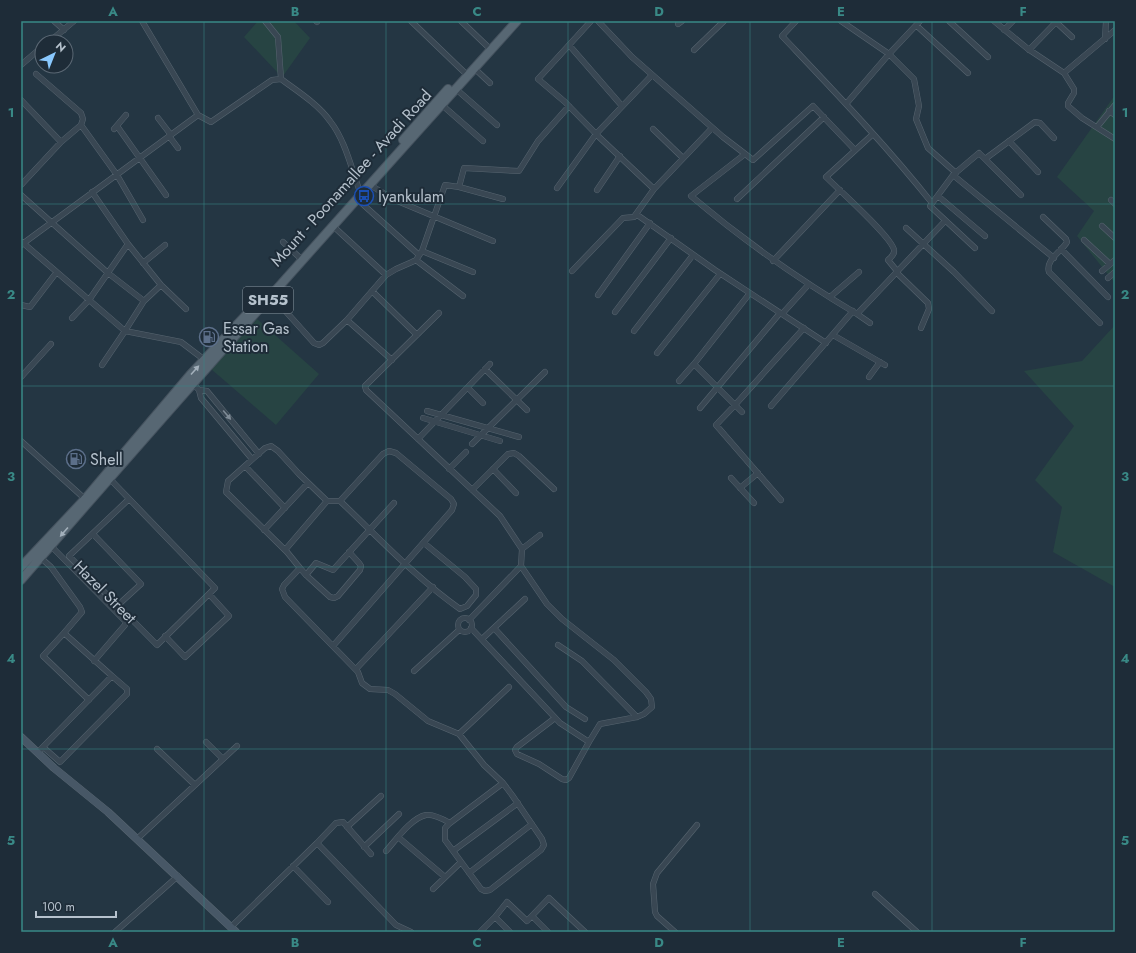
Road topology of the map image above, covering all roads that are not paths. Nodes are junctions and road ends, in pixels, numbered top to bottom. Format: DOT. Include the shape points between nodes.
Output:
graph roads {
  1 [pos="54,21"];
  2 [pos="74,21"];
  3 [pos="142,21"];
  4 [pos="265,21"];
  5 [pos="411,21"];
  6 [pos="461,21"];
  7 [pos="510,21"];
  8 [pos="517,21"];
  9 [pos="591,21"];
  10 [pos="598,21"];
  11 [pos="724,21"];
  12 [pos="796,21"];
  13 [pos="841,21"];
  14 [pos="920,21"];
  15 [pos="949,21"];
  16 [pos="994,21"];
  17 [pos="1013,21"];
  18 [pos="1106,21"];
  19 [pos="1056,22"];
  20 [pos="917,26"];
  21 [pos="64,30"];
  22 [pos="1004,30"];
  23 [pos="1115,30"];
  24 [pos="59,34"];
  25 [pos="1072,37"];
  26 [pos="1105,39"];
  27 [pos="569,45"];
  28 [pos="488,46"];
  29 [pos="694,50"];
  30 [pos="1029,50"];
  31 [pos="34,54"];
  32 [pos="888,54"];
  33 [pos="988,57"];
  34 [pos="21,65"];
  35 [pos="474,68"];
  36 [pos="464,72"];
  37 [pos="968,73"];
  38 [pos="1064,73"];
  39 [pos="36,74"];
  40 [pos="652,75"];
  41 [pos="281,79"];
  42 [pos="490,83"];
  43 [pos="456,89"];
  44 [pos="21,100"];
  45 [pos="846,104"];
  46 [pos="1115,104"];
  47 [pos="442,105"];
  48 [pos="569,106"];
  49 [pos="622,106"];
  50 [pos="1109,111"];
  51 [pos="126,115"];
  52 [pos="198,115"];
  53 [pos="1114,115"];
  54 [pos="824,117"];
  55 [pos="158,118"];
  56 [pos="81,125"];
  57 [pos="496,125"];
  58 [pos="1097,127"];
  59 [pos="712,128"];
  60 [pos="653,130"];
  61 [pos="596,134"];
  62 [pos="873,134"];
  63 [pos="170,135"];
  64 [pos="1054,138"];
  65 [pos="1115,139"];
  66 [pos="483,141"];
  67 [pos="1009,141"];
  68 [pos="61,142"];
  69 [pos="178,148"];
  70 [pos="855,150"];
  71 [pos="745,154"];
  72 [pos="620,156"];
  73 [pos="140,158"];
  74 [pos="684,158"];
  75 [pos="985,159"];
  76 [pos="1038,172"];
  77 [pos="954,174"];
  78 [pos="117,175"];
  79 [pos="370,185"];
  80 [pos="21,186"];
  81 [pos="459,187"];
  82 [pos="557,188"];
  83 [pos="654,189"];
  84 [pos="597,190"];
  85 [pos="840,190"];
  86 [pos="92,192"];
  87 [pos="359,194"];
  88 [pos="21,195"];
  89 [pos="1021,195"];
  90 [pos="166,196"];
  91 [pos="938,196"];
  92 [pos="503,199"];
  93 [pos="737,199"];
  94 [pos="932,203"];
  95 [pos="636,214"];
  96 [pos="434,217"];
  97 [pos="1043,217"];
  98 [pos="143,220"];
  99 [pos="945,221"];
  100 [pos="51,223"];
  101 [pos="650,224"];
  102 [pos="333,226"];
  103 [pos="1102,226"];
  104 [pos="906,228"];
  105 [pos="985,236"];
  106 [pos="671,238"];
  107 [pos="1115,238"];
  108 [pos="1084,240"];
  109 [pos="493,241"];
  110 [pos="283,242"];
  111 [pos="22,243"];
  112 [pos="128,244"];
  113 [pos="922,244"];
  114 [pos="165,245"];
  115 [pos="975,248"];
  116 [pos="1061,249"];
  117 [pos="421,253"];
  118 [pos="693,255"];
  119 [pos="299,257"];
  120 [pos="1054,258"];
  121 [pos="416,260"];
  122 [pos="1115,260"];
  123 [pos="773,261"];
  124 [pos="143,263"];
  125 [pos="1110,264"];
  126 [pos="1102,270"];
  127 [pos="572,271"];
  128 [pos="897,271"];
  129 [pos="473,272"];
  130 [pos="859,272"];
  131 [pos="1115,272"];
  132 [pos="56,273"];
  133 [pos="108,273"];
  134 [pos="720,274"];
  135 [pos="386,275"];
  136 [pos="1108,278"];
  137 [pos="809,284"];
  138 [pos="161,285"];
  139 [pos="372,291"];
  140 [pos="750,293"];
  141 [pos="272,296"];
  142 [pos="463,296"];
  143 [pos="598,296"];
  144 [pos="830,297"];
  145 [pos="1108,297"];
  146 [pos="89,300"];
  147 [pos="144,300"];
  148 [pos="21,305"];
  149 [pos="186,309"];
  150 [pos="992,311"];
  151 [pos="615,312"];
  152 [pos="855,312"];
  153 [pos="439,313"];
  154 [pos="781,313"];
  155 [pos="72,318"];
  156 [pos="347,320"];
  157 [pos="870,323"];
  158 [pos="1100,323"];
  159 [pos="804,328"];
  160 [pos="921,328"];
  161 [pos="125,331"];
  162 [pos="634,332"];
  163 [pos="833,334"];
  164 [pos="417,335"];
  165 [pos="826,343"];
  166 [pos="51,344"];
  167 [pos="656,353"];
  168 [pos="392,360"];
  169 [pos="207,362"];
  170 [pos="880,362"];
  171 [pos="490,364"];
  172 [pos="694,364"];
  173 [pos="102,365"];
  174 [pos="885,365"];
  175 [pos="485,369"];
  176 [pos="545,372"];
  177 [pos="21,377"];
  178 [pos="869,377"];
  179 [pos="679,382"];
  180 [pos="192,383"];
  181 [pos="468,388"];
  182 [pos="718,388"];
  183 [pos="199,390"];
  184 [pos="517,400"];
  185 [pos="483,403"];
  186 [pos="735,405"];
  187 [pos="771,406"];
  188 [pos="700,408"];
  189 [pos="526,410"];
  190 [pos="427,411"];
  191 [pos="742,412"];
  192 [pos="441,415"];
  193 [pos="423,418"];
  194 [pos="435,422"];
  195 [pos="488,429"];
  196 [pos="481,436"];
  197 [pos="518,437"];
  198 [pos="418,440"];
  199 [pos="21,441"];
  200 [pos="500,441"];
  201 [pos="472,444"];
  202 [pos="466,452"];
  203 [pos="259,454"];
  204 [pos="252,459"];
  205 [pos="245,466"];
  206 [pos="449,468"];
  207 [pos="493,469"];
  208 [pos="758,473"];
  209 [pos="731,478"];
  210 [pos="110,479"];
  211 [pos="308,483"];
  212 [pos="740,488"];
  213 [pos="554,489"];
  214 [pos="472,490"];
  215 [pos="516,493"];
  216 [pos="85,499"];
  217 [pos="129,500"];
  218 [pos="781,500"];
  219 [pos="328,501"];
  220 [pos="340,501"];
  221 [pos="394,503"];
  222 [pos="754,503"];
  223 [pos="285,508"];
  224 [pos="264,530"];
  225 [pos="370,530"];
  226 [pos="93,534"];
  227 [pos="540,535"];
  228 [pos="424,543"];
  229 [pos="51,546"];
  230 [pos="522,549"];
  231 [pos="284,550"];
  232 [pos="349,552"];
  233 [pos="41,558"];
  234 [pos="406,564"];
  235 [pos="521,566"];
  236 [pos="21,567"];
  237 [pos="300,568"];
  238 [pos="306,574"];
  239 [pos="21,580"];
  240 [pos="433,587"];
  241 [pos="209,594"];
  242 [pos="525,599"];
  243 [pos="117,606"];
  244 [pos="469,620"];
  245 [pos="472,628"];
  246 [pos="494,628"];
  247 [pos="460,630"];
  248 [pos="64,633"];
  249 [pos="165,636"];
  250 [pos="482,639"];
  251 [pos="558,645"];
  252 [pos="333,646"];
  253 [pos="94,661"];
  254 [pos="356,669"];
  255 [pos="414,671"];
  256 [pos="112,676"];
  257 [pos="508,687"];
  258 [pos="89,700"];
  259 [pos="636,717"];
  260 [pos="555,718"];
  261 [pos="585,719"];
  262 [pos="459,734"];
  263 [pos="21,737"];
  264 [pos="206,742"];
  265 [pos="589,742"];
  266 [pos="237,746"];
  267 [pos="40,749"];
  268 [pos="157,749"];
  269 [pos="223,759"];
  270 [pos="60,762"];
  271 [pos="54,768"];
  272 [pos="503,783"];
  273 [pos="195,785"];
  274 [pos="381,796"];
  275 [pos="518,803"];
  276 [pos="399,814"];
  277 [pos="450,823"];
  278 [pos="532,824"];
  279 [pos="697,825"];
  280 [pos="347,827"];
  281 [pos="398,837"];
  282 [pos="137,838"];
  283 [pos="317,843"];
  284 [pos="364,847"];
  285 [pos="386,851"];
  286 [pos="453,851"];
  287 [pos="371,854"];
  288 [pos="461,862"];
  289 [pos="293,866"];
  290 [pos="469,872"];
  291 [pos="178,876"];
  292 [pos="445,877"];
  293 [pos="433,889"];
  294 [pos="875,894"];
  295 [pos="328,902"];
  296 [pos="532,916"];
  297 [pos="495,917"];
  298 [pos="234,930"];
  299 [pos="115,932"];
  300 [pos="411,932"];
  301 [pos="480,932"];
  302 [pos="510,932"];
  303 [pos="548,932"];
  304 [pos="586,932"];
  305 [pos="675,932"];
  306 [pos="917,932"];
  1 -- 21 [label="street"];
  2 -- 21 [label="street"];
  3 -- 52 [label="street"];
  4 -- 41 [label="street" via="278,37"];
  5 -- 36 [label="street"];
  6 -- 28 [label="street"];
  7 -- 28 [label="main road, Mount - Poonamallee - Avadi Road / SH55"];
  8 -- 35 [label="main road, Mount - Poonamallee - Avadi Road / SH55"];
  9 -- 27 [label="street"];
  10 -- 40 [label="street"];
  11 -- 29 [label="street"];
  12 -- 45 [label="street" via="782,36"];
  13 -- 32 [label="street"];
  14 -- 20 [label="street"];
  15 -- 33 [label="street"];
  16 -- 22 [label="street"];
  17 -- 22 [label="street"];
  18 -- 26 [label="street"];
  19 -- 25 [label="street"];
  19 -- 30 [label="street"];
  20 -- 32 [label="street"];
  20 -- 37 [label="street"];
  21 -- 24 [label="street"];
  22 -- 30 [label="street"];
  23 -- 26 [label="street"];
  26 -- 38 [label="street"];
  27 -- 48 [label="street" via="538,79"];
  27 -- 49 [label="street"];
  28 -- 36 [label="main road, Mount - Poonamallee - Avadi Road / SH55"];
  30 -- 38 [label="street"];
  31 -- 34 [label="street"];
  32 -- 45 [label="street"];
  32 -- 77 [label="street" via="914,79 919,106 916,119 928,148"];
  35 -- 42 [label="street"];
  35 -- 43 [label="main road, Mount - Poonamallee - Avadi Road / SH55"];
  36 -- 87 [label="main road, Mount - Poonamallee - Avadi Road / SH55"];
  38 -- 58 [label="street" via="1074,89 1068,106"];
  39 -- 56 [label="street" via="81,113"];
  40 -- 49 [label="street"];
  40 -- 59 [label="street"];
  41 -- 52 [label="street" via="272,80 211,122"];
  41 -- 87 [label="street" via="320,109 331,121 345,149"];
  43 -- 47 [label="main road, Mount - Poonamallee - Avadi Road / SH55"];
  43 -- 57 [label="street"];
  44 -- 68 [label="street"];
  45 -- 62 [label="street"];
  46 -- 50 [label="street"];
  47 -- 66 [label="street"];
  47 -- 79 [label="main road, Mount - Poonamallee - Avadi Road / SH55"];
  48 -- 61 [label="street"];
  48 -- 81 [label="street" via="538,141 519,171 464,168"];
  49 -- 61 [label="street"];
  50 -- 53 [label="street"];
  50 -- 58 [label="street"];
  51 -- 73 [label="street" via="116,127"];
  52 -- 63 [label="street"];
  54 -- 70 [label="street"];
  54 -- 71 [label="street" via="813,106 753,160"];
  54 -- 93 [label="street"];
  55 -- 63 [label="street"];
  56 -- 68 [label="street"];
  56 -- 78 [label="street"];
  58 -- 65 [label="street"];
  59 -- 71 [label="street"];
  59 -- 74 [label="street"];
  60 -- 74 [label="street"];
  61 -- 72 [label="street"];
  61 -- 82 [label="street"];
  62 -- 70 [label="street"];
  62 -- 94 [label="street"];
  63 -- 69 [label="street"];
  63 -- 73 [label="street"];
  64 -- 67 [label="street" via="1040,123 1035,122"];
  67 -- 75 [label="street"];
  67 -- 76 [label="street"];
  68 -- 80 [label="street"];
  70 -- 85 [label="street" via="826,176"];
  71 -- 123 [label="street" via="691,196"];
  72 -- 83 [label="street"];
  72 -- 84 [label="street"];
  73 -- 78 [label="street"];
  73 -- 90 [label="street"];
  74 -- 83 [label="street"];
  75 -- 77 [label="street" via="979,153"];
  75 -- 89 [label="street"];
  77 -- 91 [label="street"];
  77 -- 120 [label="street"];
  78 -- 86 [label="street"];
  78 -- 98 [label="street"];
  79 -- 87 [label="main road, Mount - Poonamallee - Avadi Road / SH55"];
  79 -- 96 [label="street" via="395,200"];
  81 -- 92 [label="street"];
  81 -- 96 [label="street" via="444,185"];
  83 -- 95 [label="street"];
  85 -- 123 [label="street"];
  85 -- 128 [label="street" via="886,236 894,248 893,255 888,260"];
  86 -- 100 [label="street"];
  86 -- 112 [label="street"];
  87 -- 102 [label="main road, Mount - Poonamallee - Avadi Road / SH55"];
  87 -- 117 [label="street"];
  87 -- 119 [label="main road, Mount - Poonamallee - Avadi Road / SH55"];
  88 -- 100 [label="street"];
  91 -- 94 [label="street"];
  91 -- 105 [label="street"];
  94 -- 99 [label="street" via="930,206"];
  95 -- 101 [label="street"];
  95 -- 127 [label="street" via="623,218"];
  96 -- 109 [label="street"];
  96 -- 117 [label="street"];
  97 -- 116 [label="street" via="1066,239 1066,244"];
  99 -- 113 [label="street"];
  99 -- 115 [label="street"];
  100 -- 111 [label="street"];
  100 -- 133 [label="street"];
  101 -- 106 [label="street"];
  101 -- 143 [label="street"];
  102 -- 135 [label="street"];
  102 -- 141 [label="main road, Mount - Poonamallee - Avadi Road / SH55"];
  103 -- 107 [label="street"];
  104 -- 113 [label="street"];
  106 -- 118 [label="street"];
  106 -- 151 [label="street"];
  108 -- 125 [label="street"];
  110 -- 119 [label="street"];
  111 -- 132 [label="street"];
  112 -- 124 [label="street"];
  112 -- 133 [label="street"];
  113 -- 128 [label="street"];
  113 -- 150 [label="street"];
  114 -- 124 [label="street"];
  116 -- 120 [label="street"];
  116 -- 145 [label="street"];
  117 -- 121 [label="street"];
  117 -- 129 [label="street"];
  118 -- 134 [label="street"];
  118 -- 162 [label="street"];
  119 -- 169 [label="main road, Mount - Poonamallee - Avadi Road / SH55"];
  120 -- 158 [label="street" via="1049,263 1049,272"];
  121 -- 135 [label="street"];
  121 -- 142 [label="street"];
  122 -- 125 [label="street"];
  123 -- 137 [label="street"];
  124 -- 138 [label="street"];
  125 -- 126 [label="street"];
  128 -- 152 [label="street"];
  128 -- 160 [label="street" via="928,303 929,309"];
  130 -- 144 [label="street"];
  131 -- 136 [label="street"];
  132 -- 146 [label="street"];
  132 -- 148 [label="street" via="30,307"];
  133 -- 146 [label="street"];
  133 -- 147 [label="street"];
  134 -- 140 [label="street"];
  134 -- 167 [label="street"];
  135 -- 139 [label="street"];
  137 -- 144 [label="street"];
  137 -- 154 [label="street"];
  138 -- 147 [label="street"];
  138 -- 149 [label="street"];
  139 -- 156 [label="street"];
  139 -- 164 [label="street"];
  140 -- 154 [label="street"];
  140 -- 172 [label="street"];
  141 -- 156 [label="street" via="319,345"];
  141 -- 169 [label="main road, Mount - Poonamallee - Avadi Road / SH55"];
  144 -- 152 [label="street"];
  146 -- 155 [label="street"];
  146 -- 161 [label="street"];
  147 -- 161 [label="street"];
  152 -- 157 [label="street"];
  152 -- 163 [label="street"];
  153 -- 164 [label="street"];
  154 -- 159 [label="street"];
  154 -- 182 [label="street"];
  156 -- 168 [label="street"];
  159 -- 165 [label="street"];
  159 -- 186 [label="street"];
  161 -- 169 [label="street" via="181,342"];
  161 -- 173 [label="street"];
  163 -- 165 [label="street"];
  163 -- 170 [label="street"];
  164 -- 168 [label="street"];
  165 -- 187 [label="street"];
  166 -- 177 [label="street"];
  168 -- 198 [label="street" via="368,382 366,390"];
  169 -- 180 [label="main road, Mount - Poonamallee - Avadi Road / SH55"];
  216 -- 169 [label="main road, Mount - Poonamallee - Avadi Road / SH55, one-way"];
  170 -- 174 [label="street"];
  170 -- 178 [label="street"];
  171 -- 175 [label="street"];
  172 -- 179 [label="street"];
  172 -- 182 [label="street"];
  175 -- 181 [label="street"];
  175 -- 184 [label="street"];
  176 -- 184 [label="street"];
  180 -- 183 [label="street"];
  180 -- 210 [label="main road, Mount - Poonamallee - Avadi Road / SH55"];
  181 -- 185 [label="street"];
  181 -- 192 [label="street"];
  182 -- 186 [label="street"];
  182 -- 188 [label="street"];
  183 -- 203 [label="street, one-way" via="206,391"];
  183 -- 204 [label="street" via="201,398"];
  184 -- 189 [label="street"];
  184 -- 195 [label="street"];
  186 -- 191 [label="street"];
  186 -- 208 [label="street" via="716,425"];
  190 -- 192 [label="street"];
  192 -- 194 [label="street"];
  192 -- 195 [label="street"];
  193 -- 194 [label="street"];
  194 -- 196 [label="street"];
  194 -- 198 [label="street"];
  195 -- 196 [label="street"];
  195 -- 197 [label="street"];
  196 -- 200 [label="street"];
  196 -- 201 [label="street"];
  198 -- 206 [label="street"];
  199 -- 216 [label="street"];
  202 -- 206 [label="street"];
  203 -- 204 [label="street"];
  203 -- 211 [label="street" via="271,446"];
  204 -- 205 [label="street"];
  205 -- 223 [label="street"];
  205 -- 224 [label="street" via="228,481 226,492"];
  206 -- 214 [label="street"];
  207 -- 213 [label="street" via="508,454 514,453"];
  207 -- 214 [label="street"];
  207 -- 215 [label="street"];
  208 -- 212 [label="street"];
  208 -- 218 [label="street"];
  209 -- 212 [label="street"];
  210 -- 217 [label="street"];
  210 -- 229 [label="main road, Mount - Poonamallee - Avadi Road / SH55, one-way"];
  211 -- 219 [label="street"];
  211 -- 223 [label="street"];
  212 -- 222 [label="street"];
  214 -- 230 [label="street" via="500,516"];
  216 -- 236 [label="main road, Mount - Poonamallee - Avadi Road / SH55"];
  217 -- 226 [label="street, Hazel Street"];
  217 -- 241 [label="street" via="215,588"];
  219 -- 220 [label="street"];
  219 -- 231 [label="street"];
  220 -- 225 [label="street"];
  220 -- 228 [label="street" via="383,454 389,451 396,453 454,504 452,510"];
  221 -- 225 [label="street"];
  223 -- 224 [label="street"];
  224 -- 231 [label="street"];
  225 -- 232 [label="street"];
  225 -- 234 [label="street"];
  226 -- 243 [label="street, Hazel Street" via="69,556"];
  226 -- 243 [label="street" via="141,584"];
  227 -- 230 [label="street"];
  228 -- 234 [label="street"];
  228 -- 240 [label="street" via="466,577 476,589 476,595 467,606 460,609"];
  229 -- 233 [label="main road, Mount - Poonamallee - Avadi Road / SH55"];
  229 -- 253 [label="street" via="125,621 125,625"];
  230 -- 235 [label="street"];
  231 -- 237 [label="street"];
  232 -- 238 [label="street" via="333,570 316,563"];
  232 -- 238 [label="street" via="361,566 338,596 330,597"];
  233 -- 239 [label="main road, Mount - Poonamallee - Avadi Road / SH55"];
  233 -- 248 [label="street" via="51,567 82,612"];
  234 -- 240 [label="street"];
  234 -- 252 [label="street"];
  235 -- 244 [label="street"];
  235 -- 259 [label="street" via="547,604 614,660 646,692 651,699 652,707"];
  237 -- 238 [label="street"];
  237 -- 252 [label="street" via="282,589 285,596"];
  240 -- 254 [label="street"];
  241 -- 249 [label="street, Hazel Street"];
  241 -- 249 [label="street" via="229,616 185,657"];
  242 -- 246 [label="street"];
  243 -- 249 [label="street, Hazel Street" via="157,645"];
  244 -- 245 [label="street"];
  244 -- 247 [label="street" via="463,618 459,621"];
  245 -- 247 [label="street" via="466,632"];
  245 -- 250 [label="street"];
  246 -- 250 [label="street"];
  246 -- 261 [label="street" via="566,707"];
  247 -- 255 [label="street"];
  248 -- 253 [label="street"];
  248 -- 258 [label="street" via="43,656"];
  250 -- 260 [label="street"];
  251 -- 259 [label="street" via="582,661"];
  252 -- 254 [label="street"];
  253 -- 256 [label="street"];
  254 -- 262 [label="street" via="362,683 370,688 388,690 428,721"];
  256 -- 258 [label="street"];
  256 -- 270 [label="street" via="127,689 127,694"];
  257 -- 262 [label="street"];
  258 -- 267 [label="street"];
  259 -- 265 [label="street" via="600,724"];
  260 -- 265 [label="street"];
  260 -- 265 [label="street" via="517,747 517,754 566,780"];
  262 -- 272 [label="street" via="484,765"];
  263 -- 267 [label="street"];
  264 -- 269 [label="street"];
  266 -- 269 [label="street"];
  267 -- 270 [label="street"];
  267 -- 271 [label="street"];
  268 -- 273 [label="street"];
  269 -- 273 [label="street"];
  270 -- 271 [label="street"];
  271 -- 282 [label="street"];
  272 -- 275 [label="street"];
  272 -- 277 [label="street"];
  273 -- 282 [label="street"];
  274 -- 280 [label="street"];
  275 -- 278 [label="street"];
  275 -- 286 [label="street"];
  276 -- 284 [label="street"];
  277 -- 281 [label="street" via="427,815 416,819"];
  277 -- 286 [label="street" via="445,828 445,840"];
  278 -- 290 [label="street"];
  278 -- 290 [label="street" via="542,839 544,845 541,850 490,890 481,889"];
  279 -- 305 [label="street" via="657,873 653,884 655,912"];
  280 -- 283 [label="street" via="343,822 336,823"];
  280 -- 284 [label="street"];
  281 -- 285 [label="street"];
  281 -- 292 [label="street"];
  282 -- 291 [label="street"];
  283 -- 289 [label="street"];
  283 -- 300 [label="street" via="396,925"];
  284 -- 287 [label="street"];
  286 -- 288 [label="street"];
  288 -- 290 [label="street"];
  288 -- 292 [label="street"];
  289 -- 295 [label="street"];
  289 -- 298 [label="street"];
  291 -- 298 [label="street"];
  291 -- 299 [label="street"];
  292 -- 293 [label="street"];
  294 -- 306 [label="street"];
  296 -- 297 [label="street" via="527,921 507,902"];
  296 -- 303 [label="street"];
  296 -- 304 [label="street" via="549,898"];
  297 -- 301 [label="street"];
  297 -- 302 [label="street"];
}
